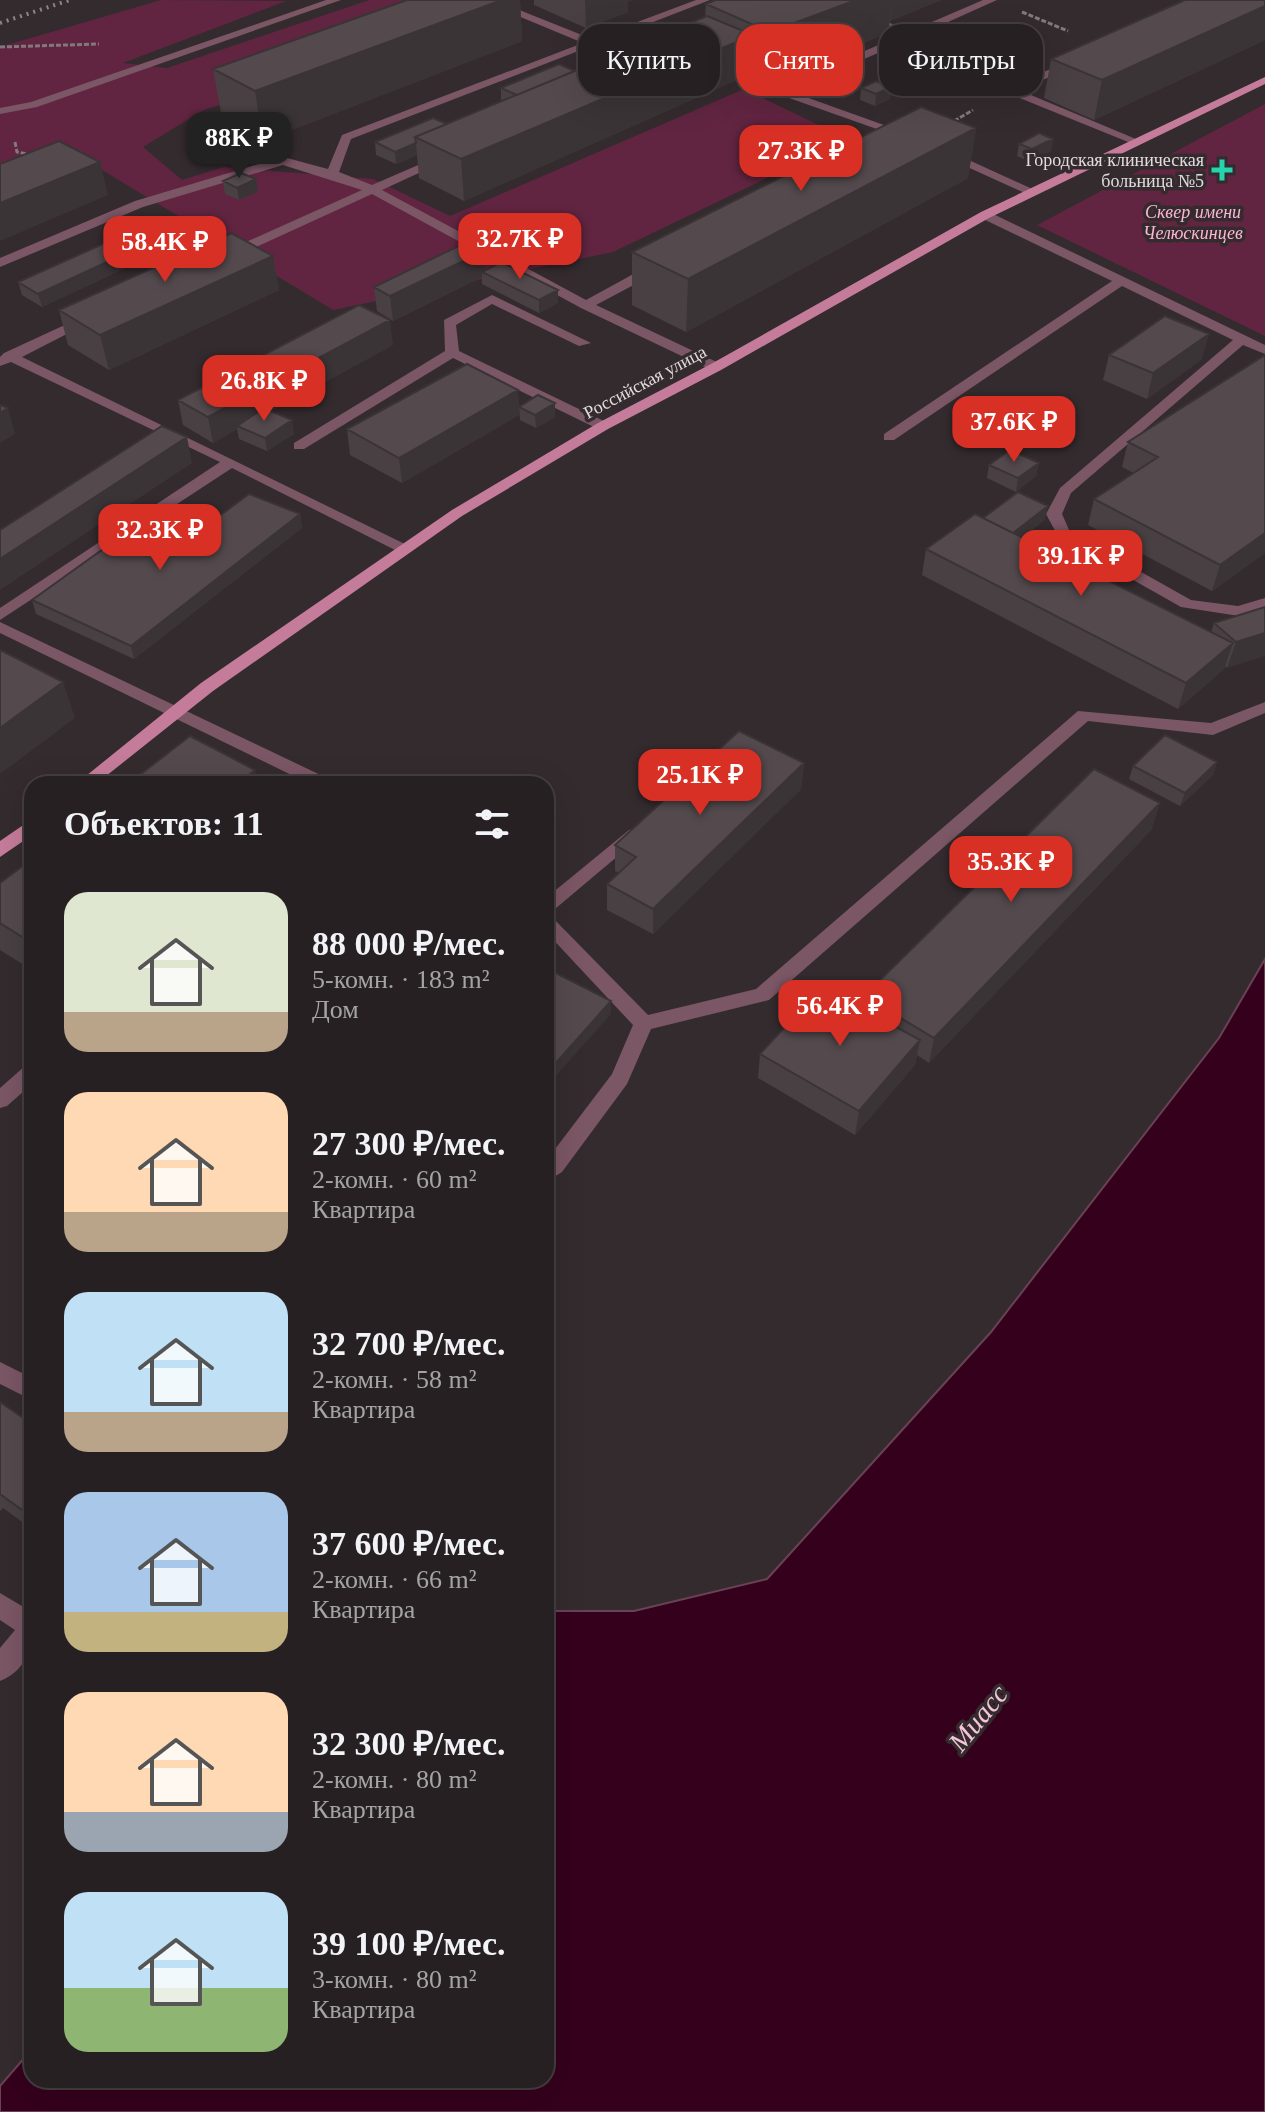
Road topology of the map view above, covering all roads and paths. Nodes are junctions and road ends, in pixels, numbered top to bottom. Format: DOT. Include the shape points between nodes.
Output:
graph roads {
  1 [pos="334,0"];
  2 [pos="485,0"];
  3 [pos="705,0"];
  4 [pos="818,0"];
  5 [pos="992,0"];
  6 [pos="803,6"];
  7 [pos="642,24"];
  8 [pos="883,24"];
  9 [pos="934,24"];
  10 [pos="578,37"];
  11 [pos="1110,47"];
  12 [pos="578,48"];
  13 [pos="1043,76"];
  14 [pos="1265,80"];
  15 [pos="793,96"];
  16 [pos="998,96"];
  17 [pos="1024,96"];
  18 [pos="6,110"];
  19 [pos="207,126"];
  20 [pos="918,141"];
  21 [pos="1137,142"];
  22 [pos="891,146"];
  23 [pos="933,147"];
  24 [pos="455,153"];
  25 [pos="40,157"];
  26 [pos="283,161"];
  27 [pos="332,174"];
  28 [pos="371,189"];
  29 [pos="1033,192"];
  30 [pos="985,215"];
  31 [pos="670,260"];
  32 [pos="0,263"];
  33 [pos="211,263"];
  34 [pos="1123,279"];
  35 [pos="586,305"];
  36 [pos="96,316"];
  37 [pos="1242,339"];
  38 [pos="584,343"];
  39 [pos="1265,350"];
  40 [pos="452,353"];
  41 [pos="4,359"];
  42 [pos="716,367"];
  43 [pos="603,426"];
  44 [pos="889,437"];
  45 [pos="299,446"];
  46 [pos="231,462"];
  47 [pos="404,549"];
  48 [pos="1265,603"];
  49 [pos="0,615"];
  50 [pos="0,627"];
  51 [pos="28,640"];
  52 [pos="9,653"];
  53 [pos="1265,707"];
  54 [pos="177,711"];
  55 [pos="95,776"];
  56 [pos="309,776"];
  57 [pos="651,822"];
  58 [pos="24,832"];
  59 [pos="0,851"];
  60 [pos="554,901"];
  61 [pos="554,928"];
  62 [pos="644,1023"];
  63 [pos="24,1079"];
  64 [pos="0,1100"];
  65 [pos="554,1167"];
  66 [pos="0,1372"];
  67 [pos="24,1386"];
  68 [pos="0,1605"];
  69 [pos="24,1622"];
  70 [pos="24,1638"];
  71 [pos="0,1668"];
  1 -- 18 [label="lane"];
  2 -- 10 [label="lane"];
  3 -- 7 [label="lane"];
  4 -- 6 [label="lane"];
  4 -- 8 [label="lane"];
  5 -- 9 [label="lane"];
  5 -- 11 [label="path"];
  11 -- 13 [label="lane"];
  12 -- 27 [label="lane" via="346,137"];
  14 -- 21 [label="main road, Российская улица"];
  15 -- 20 [label="lane"];
  16 -- 20 [label="path"];
  17 -- 21 [label="lane"];
  18 -- 25 [label="path" via="17,152"];
  19 -- 26 [label="lane"];
  20 -- 22 [label="lane"];
  21 -- 29 [label="main road, Российская улица"];
  23 -- 29 [label="lane"];
  24 -- 28 [label="lane"];
  26 -- 27 [label="lane"];
  26 -- 32 [label="lane" via="139,204"];
  27 -- 28 [label="lane"];
  28 -- 33 [label="lane"];
  28 -- 35 [label="lane"];
  29 -- 30 [label="main road, Российская улица"];
  30 -- 34 [label="lane"];
  30 -- 42 [label="main road, Российская улица"];
  31 -- 35 [label="lane"];
  34 -- 37 [label="lane"];
  34 -- 44 [label="lane"];
  35 -- 42 [label="lane"];
  36 -- 41 [label="lane"];
  37 -- 39 [label="lane"];
  37 -- 48 [label="lane" via="1065,491 1054,514 1064,535 1187,604 1239,611"];
  38 -- 40 [label="lane" via="492,299 449,323"];
  40 -- 43 [label="lane"];
  40 -- 45 [label="lane"];
  41 -- 46 [label="lane"];
  42 -- 43 [label="main road, Российская улица"];
  43 -- 47 [label="main road, Российская улица"];
  46 -- 47 [label="lane"];
  46 -- 49 [label="lane"];
  47 -- 54 [label="main road, Российская улица"];
  50 -- 51 [label="lane"];
  51 -- 52 [label="lane"];
  51 -- 54 [label="lane"];
  53 -- 62 [label="lane" via="1213,729 1084,715 762,995"];
  54 -- 55 [label="main road, Российская улица"];
  54 -- 56 [label="lane"];
  57 -- 60 [label="lane"];
  58 -- 59 [label="main road"];
  61 -- 62 [label="lane"];
  62 -- 65 [label="lane" via="620,1078"];
  63 -- 64 [label="lane"];
  66 -- 67 [label="lane"];
  68 -- 69 [label="lane"];
  70 -- 71 [label="lane"];
}
